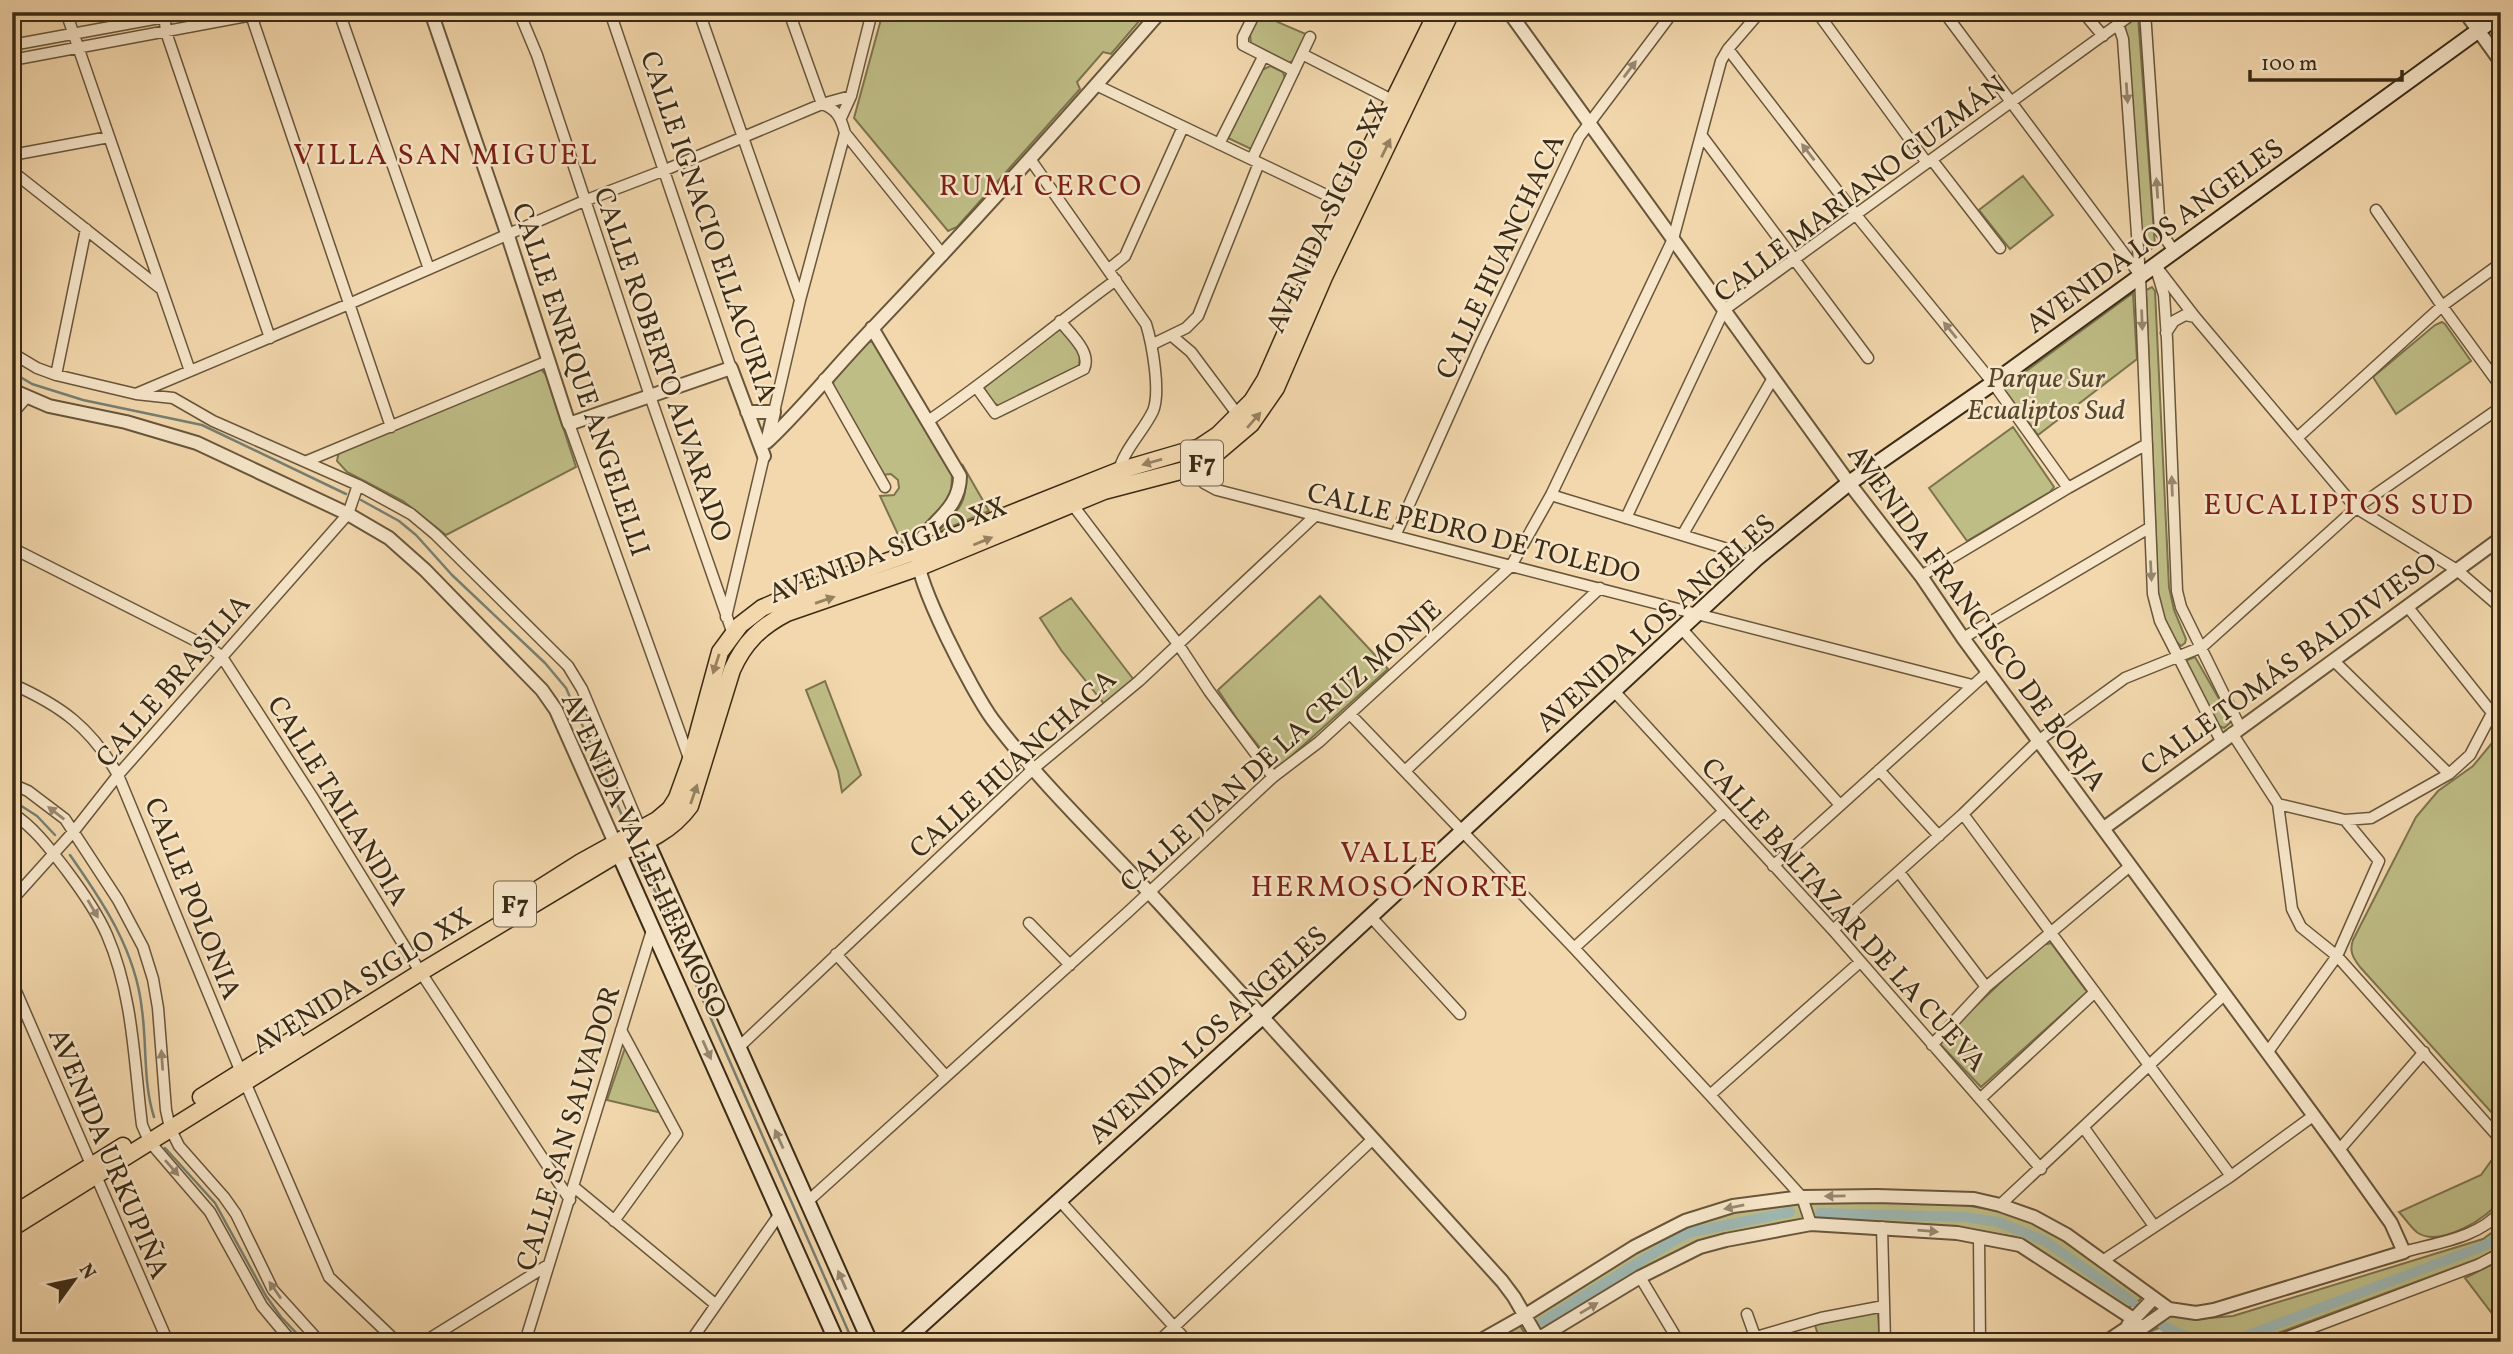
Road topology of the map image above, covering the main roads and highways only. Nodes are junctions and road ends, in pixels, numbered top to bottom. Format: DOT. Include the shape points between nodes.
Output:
graph roads {
  1 [pos="1447,13"];
  2 [pos="2501,14"];
  3 [pos="1350,207"];
  4 [pos="1119,479"];
  5 [pos="918,559"];
  6 [pos="645,835"];
  7 [pos="617,848"];
  8 [pos="93,1170"];
  9 [pos="12,1215"];
  10 [pos="12,1228"];
  11 [pos="837,1342"];
  12 [pos="870,1342"];
  13 [pos="903,1342"];
  3 -- 1 [label="highway, AVENIDA SIGLO XX / F7, one-way"];
  1 -- 3 [label="highway, AVENIDA SIGLO XX / F7" via="1394,101"];
  2 -- 13 [label="main road, AVENIDA LOS ANGELES" via="1849,484 1757,558"];
  3 -- 4 [label="highway, AVENIDA SIGLO XX / F7, one-way" via="1252,401 1200,447"];
  4 -- 3 [label="highway, AVENIDA SIGLO XX / F7, one-way" via="1192,468 1235,439 1264,408 1324,277"];
  4 -- 5 [label="highway, AVENIDA SIGLO XX / F7"];
  5 -- 4 [label="highway, AVENIDA SIGLO XX / F7, one-way" via="1072,504 1104,491"];
  6 -- 5 [label="highway, AVENIDA SIGLO XX / F7, one-way" via="679,821 690,806 732,670 754,635 787,613"];
  5 -- 6 [label="highway, AVENIDA SIGLO XX / F7, one-way" via="778,600 755,613 732,635 717,660 677,798"];
  6 -- 7 [label="highway, AVENIDA SIGLO XX / F7"];
  12 -- 6 [label="main road, AVENIDA VALLE HERMOSO, one-way"];
  7 -- 8 [label="highway, AVENIDA SIGLO XX / F7"];
  7 -- 11 [label="main road, AVENIDA VALLE HERMOSO, one-way"];
  8 -- 9 [label="highway, AVENIDA SIGLO XX / F7"];
  8 -- 10 [label="highway, AVENIDA SIGLO XX / F7"];
}
